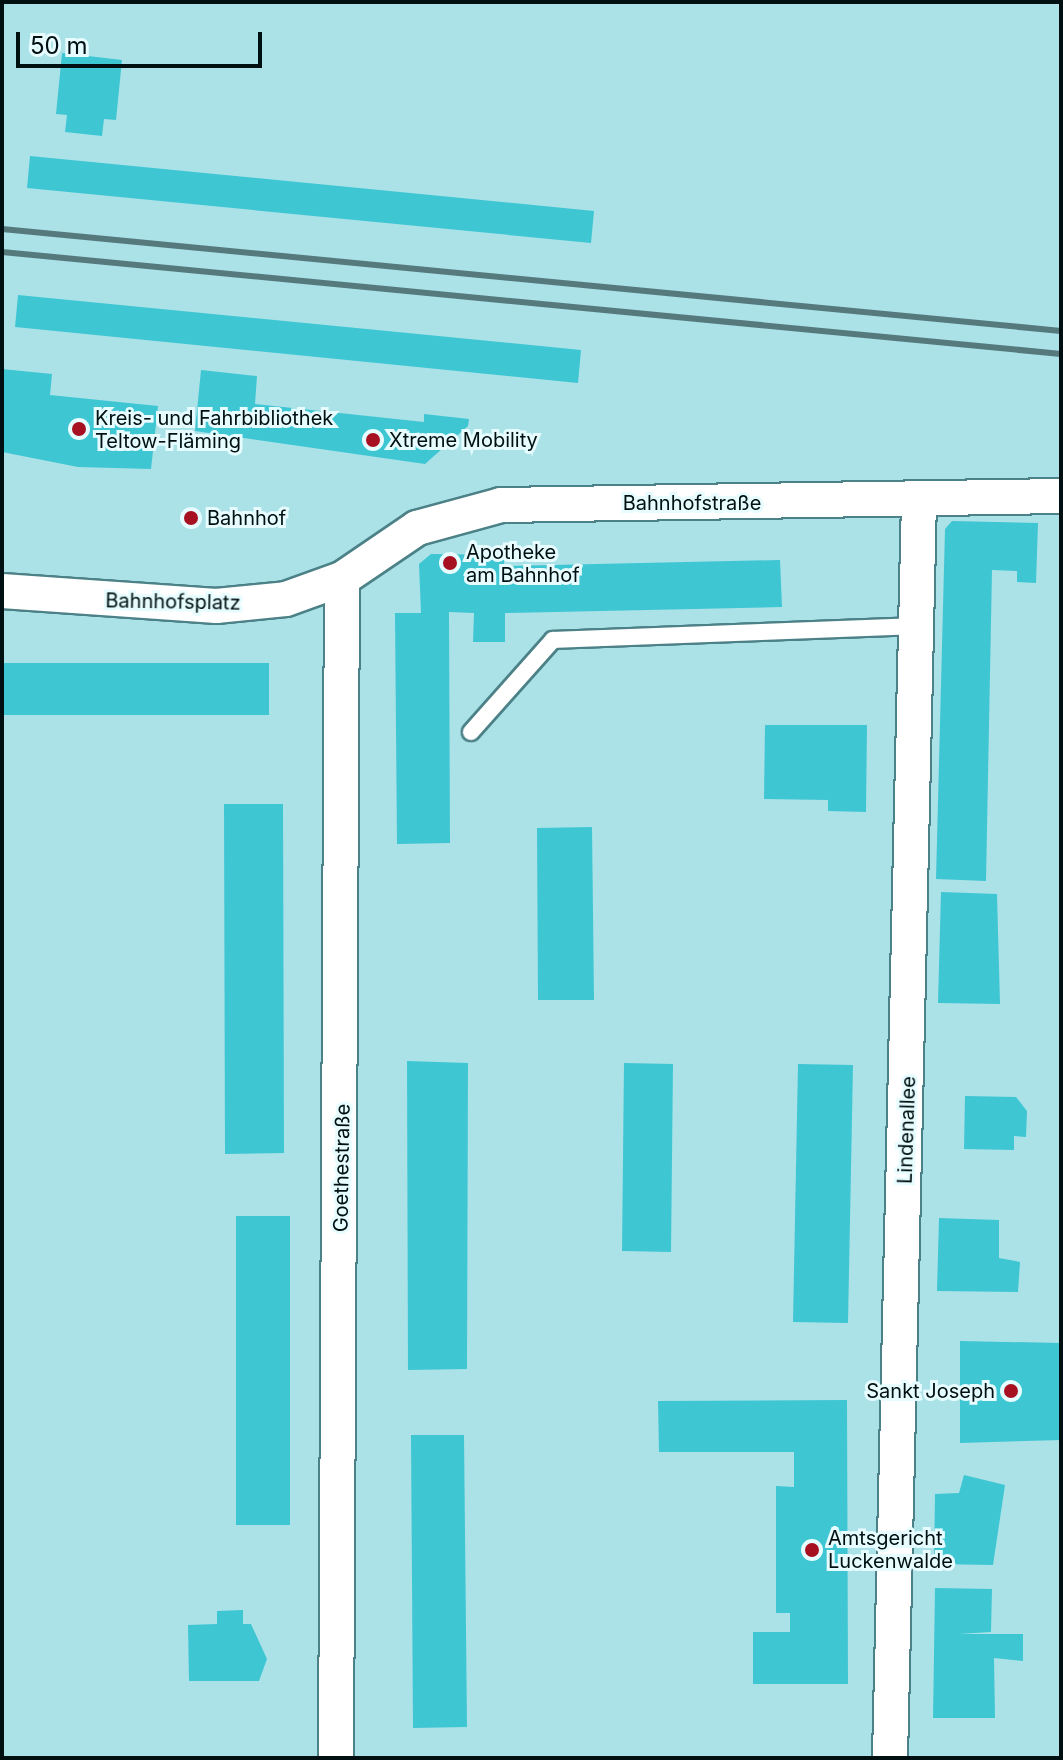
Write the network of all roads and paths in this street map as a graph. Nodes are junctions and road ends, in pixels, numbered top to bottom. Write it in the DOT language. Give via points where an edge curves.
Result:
graph roads {
  1 [pos="1061,496"];
  2 [pos="919,502"];
  3 [pos="342,579"];
  4 [pos="2,591"];
  5 [pos="917,626"];
  6 [pos="471,732"];
  7 [pos="336,1758"];
  8 [pos="890,1758"];
  1 -- 2 [label="street, Bahnhofstraße"];
  2 -- 3 [label="street, Bahnhofstraße" via="501,505 417,528"];
  2 -- 5 [label="street, Lindenallee"];
  3 -- 4 [label="street, Bahnhofsplatz" via="286,599 216,606"];
  3 -- 7 [label="street, Goethestraße"];
  5 -- 6 [label="lane" via="553,640"];
  5 -- 8 [label="street, Lindenallee"];
}
